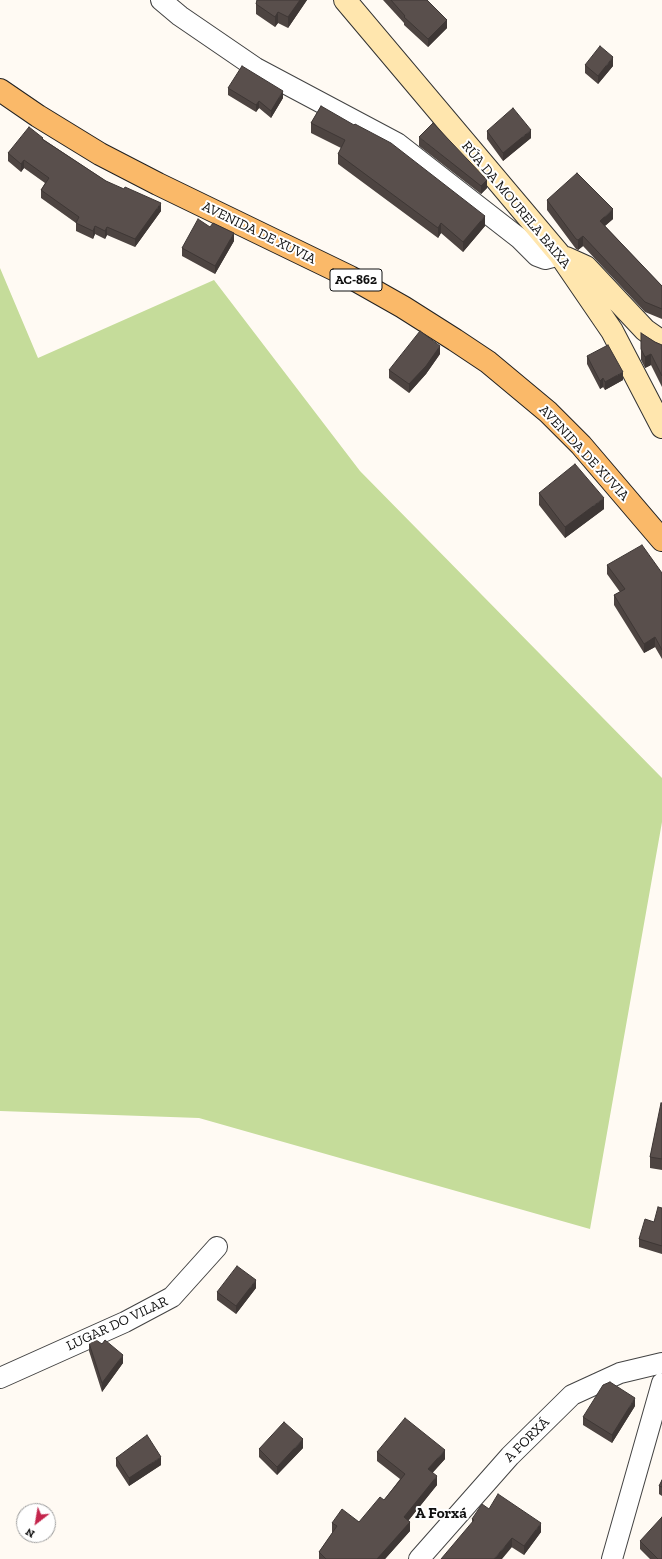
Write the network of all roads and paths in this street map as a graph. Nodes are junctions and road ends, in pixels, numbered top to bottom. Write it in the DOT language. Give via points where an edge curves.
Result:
graph roads {
  1 [pos="161,0"];
  2 [pos="345,0"];
  3 [pos="0,90"];
  4 [pos="560,255"];
  5 [pos="662,342"];
  6 [pos="662,427"];
  7 [pos="662,540"];
  8 [pos="217,1247"];
  9 [pos="662,1363"];
  10 [pos="0,1378"];
  11 [pos="662,1383"];
  12 [pos="419,1559"];
  13 [pos="612,1559"];
  1 -- 4 [label="street" via="256,68 397,143 538,256 545,259"];
  2 -- 4 [label="street, RÚA DA MOURELA BAIXA"];
  3 -- 7 [label="main road, AVENIDA DE XUVIA / AC-862" via="100,154 350,277 455,340 494,367 548,412 581,445"];
  4 -- 5 [label="street" via="586,267 645,330"];
  4 -- 6 [label="street, RÚA DA MOURELA BAIXA" via="612,331"];
  8 -- 10 [label="street, LUGAR DO VILAR" via="172,1298"];
  9 -- 12 [label="street, A FORXÁ" via="620,1373 572,1395 510,1456"];
  11 -- 13 [label="street"];
}
